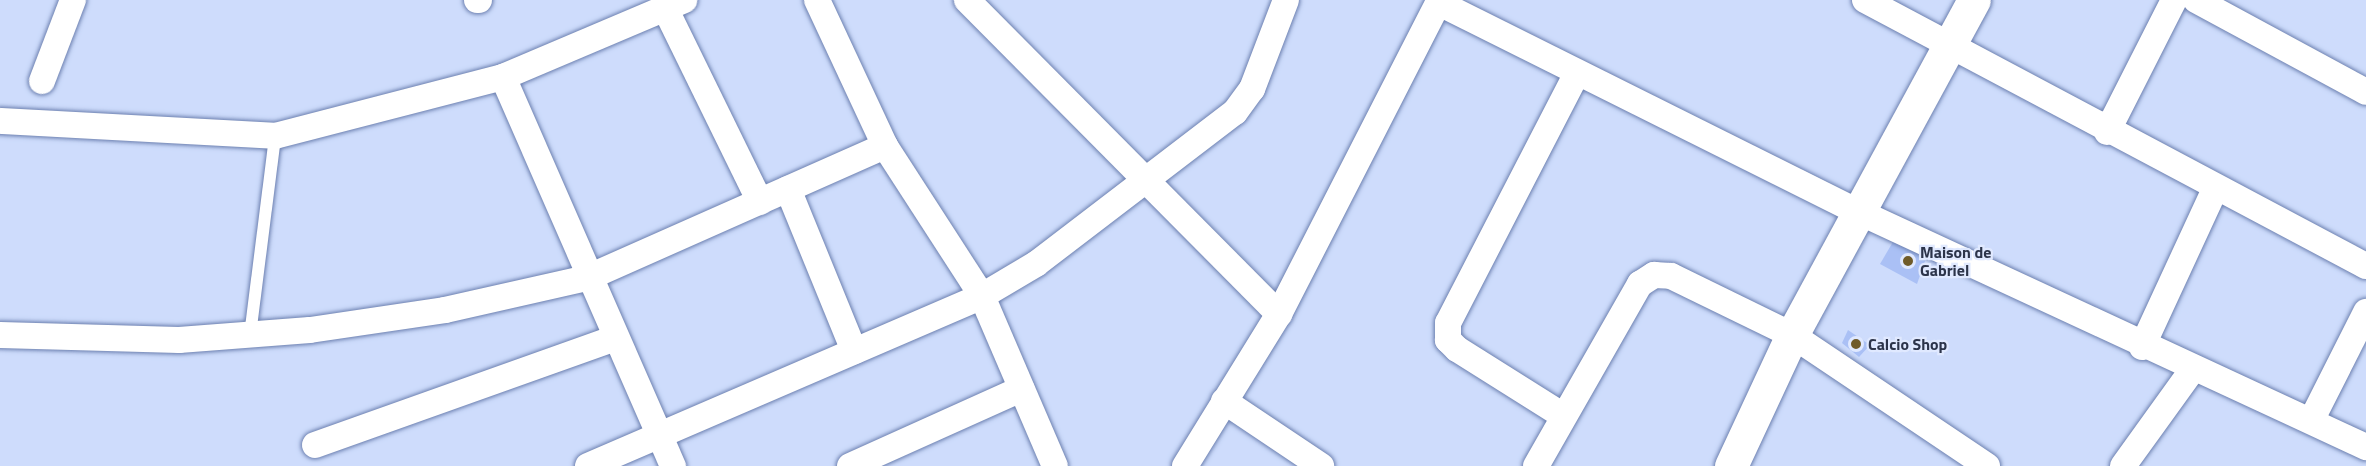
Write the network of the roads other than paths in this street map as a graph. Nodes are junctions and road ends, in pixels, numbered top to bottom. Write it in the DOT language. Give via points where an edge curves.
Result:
graph roads {
  1 [pos="73,0"];
  2 [pos="817,0"];
  3 [pos="967,0"];
  4 [pos="1286,0"];
  5 [pos="1865,0"];
  6 [pos="1974,0"];
  7 [pos="2174,0"];
  8 [pos="2196,0"];
  9 [pos="1439,1"];
  10 [pos="674,4"];
  11 [pos="1948,48"];
  12 [pos="1577,73"];
  13 [pos="503,77"];
  14 [pos="42,81"];
  15 [pos="2366,92"];
  16 [pos="0,121"];
  17 [pos="2107,132"];
  18 [pos="275,135"];
  19 [pos="885,146"];
  20 [pos="1142,179"];
  21 [pos="788,189"];
  22 [pos="2215,189"];
  23 [pos="759,202"];
  24 [pos="1859,212"];
  25 [pos="2366,266"];
  26 [pos="587,278"];
  27 [pos="982,296"];
  28 [pos="1279,314"];
  29 [pos="2364,322"];
  30 [pos="1792,334"];
  31 [pos="0,335"];
  32 [pos="250,335"];
  33 [pos="613,339"];
  34 [pos="2142,347"];
  35 [pos="854,351"];
  36 [pos="2193,369"];
  37 [pos="1021,389"];
  38 [pos="1224,401"];
  39 [pos="1562,415"];
  40 [pos="2312,419"];
  41 [pos="659,436"];
  42 [pos="315,445"];
  43 [pos="2366,447"];
  44 [pos="588,466"];
  45 [pos="673,466"];
  46 [pos="850,466"];
  47 [pos="1055,466"];
  48 [pos="1185,466"];
  49 [pos="1321,466"];
  50 [pos="1536,466"];
  51 [pos="1732,466"];
  52 [pos="1987,466"];
  53 [pos="2123,466"];
  1 -- 14 [label="street"];
  2 -- 19 [label="street"];
  3 -- 20 [label="street"];
  4 -- 20 [label="street" via="1252,88 1235,112"];
  5 -- 11 [label="street"];
  6 -- 11 [label="street"];
  7 -- 17 [label="street"];
  8 -- 15 [label="street"];
  9 -- 12 [label="street"];
  9 -- 28 [label="street"];
  10 -- 13 [label="street"];
  10 -- 23 [label="street"];
  11 -- 17 [label="street"];
  11 -- 24 [label="street"];
  12 -- 24 [label="street"];
  12 -- 39 [label="street" via="1448,323 1448,340 1457,349"];
  13 -- 18 [label="street"];
  13 -- 26 [label="street"];
  16 -- 18 [label="street"];
  17 -- 22 [label="street"];
  18 -- 32 [label="lane"];
  19 -- 21 [label="street"];
  19 -- 27 [label="street"];
  20 -- 27 [label="street" via="1036,264"];
  20 -- 28 [label="street"];
  21 -- 23 [label="street"];
  21 -- 35 [label="street"];
  22 -- 25 [label="street"];
  22 -- 34 [label="street"];
  23 -- 26 [label="street"];
  24 -- 30 [label="street"];
  24 -- 34 [label="street"];
  26 -- 32 [label="street" via="446,310"];
  26 -- 33 [label="street"];
  27 -- 35 [label="street"];
  27 -- 37 [label="street"];
  28 -- 38 [label="street"];
  29 -- 40 [label="street"];
  30 -- 39 [label="street" via="1671,276 1654,275 1640,284"];
  30 -- 51 [label="street"];
  30 -- 52 [label="street"];
  31 -- 32 [label="street" via="179,340"];
  33 -- 41 [label="street"];
  33 -- 42 [label="street"];
  34 -- 36 [label="street"];
  35 -- 41 [label="street"];
  36 -- 40 [label="street"];
  36 -- 53 [label="street"];
  37 -- 46 [label="street"];
  37 -- 47 [label="street"];
  38 -- 48 [label="street"];
  38 -- 49 [label="street"];
  39 -- 50 [label="street"];
  40 -- 43 [label="street"];
  41 -- 44 [label="street"];
  41 -- 45 [label="street"];
}
